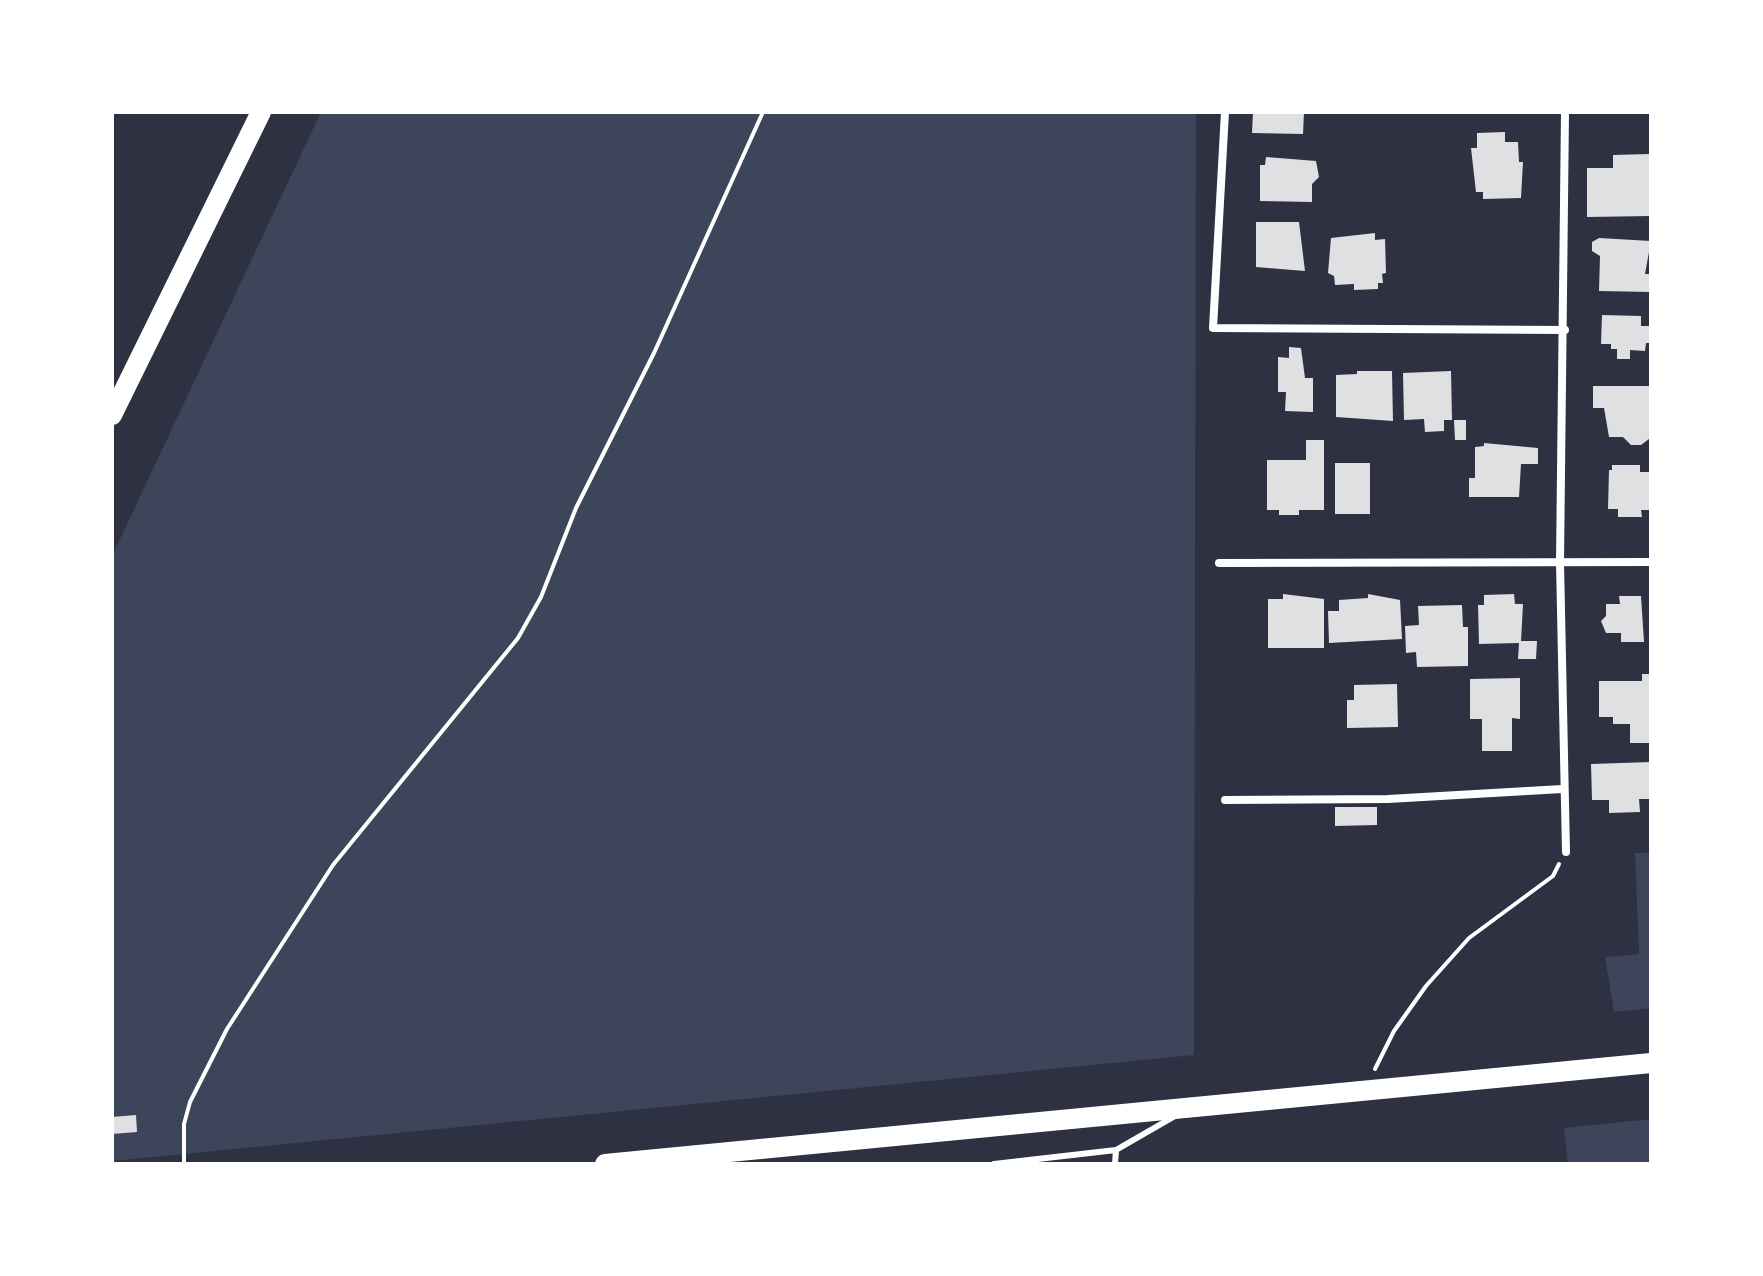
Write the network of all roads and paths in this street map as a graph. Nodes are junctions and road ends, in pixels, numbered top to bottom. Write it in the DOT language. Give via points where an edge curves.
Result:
graph roads {
  1 [pos="261,112"];
  2 [pos="763,112"];
  3 [pos="1225,112"];
  4 [pos="1565,112"];
  5 [pos="1565,330"];
  6 [pos="112,415"];
  7 [pos="1560,562"];
  8 [pos="1651,562"];
  9 [pos="1219,563"];
  10 [pos="1562,789"];
  11 [pos="1225,800"];
  12 [pos="1566,852"];
  13 [pos="1651,1063"];
  14 [pos="1366,1091"];
  15 [pos="1188,1108"];
  16 [pos="1116,1150"];
  17 [pos="694,1160"];
  18 [pos="184,1164"];
  19 [pos="605,1164"];
  20 [pos="994,1164"];
  21 [pos="1115,1164"];
  1 -- 6 [label="main road"];
  2 -- 18 [label="path" via="661,339 576,508 541,597 518,638 333,865 227,1029 190,1102"];
  3 -- 5 [label="street" via="1213,328"];
  4 -- 5 [label="street"];
  5 -- 7 [label="street"];
  7 -- 8 [label="street"];
  7 -- 9 [label="street"];
  7 -- 10 [label="street"];
  10 -- 11 [label="street" via="1388,799"];
  10 -- 12 [label="street"];
  12 -- 14 [label="path" via="1553,876 1469,938 1426,986 1387,1042"];
  13 -- 14 [label="main road"];
  14 -- 15 [label="main road"];
  15 -- 16 [label="lane"];
  15 -- 17 [label="main road"];
  16 -- 20 [label="lane"];
  16 -- 21 [label="lane"];
  17 -- 19 [label="main road"];
}
